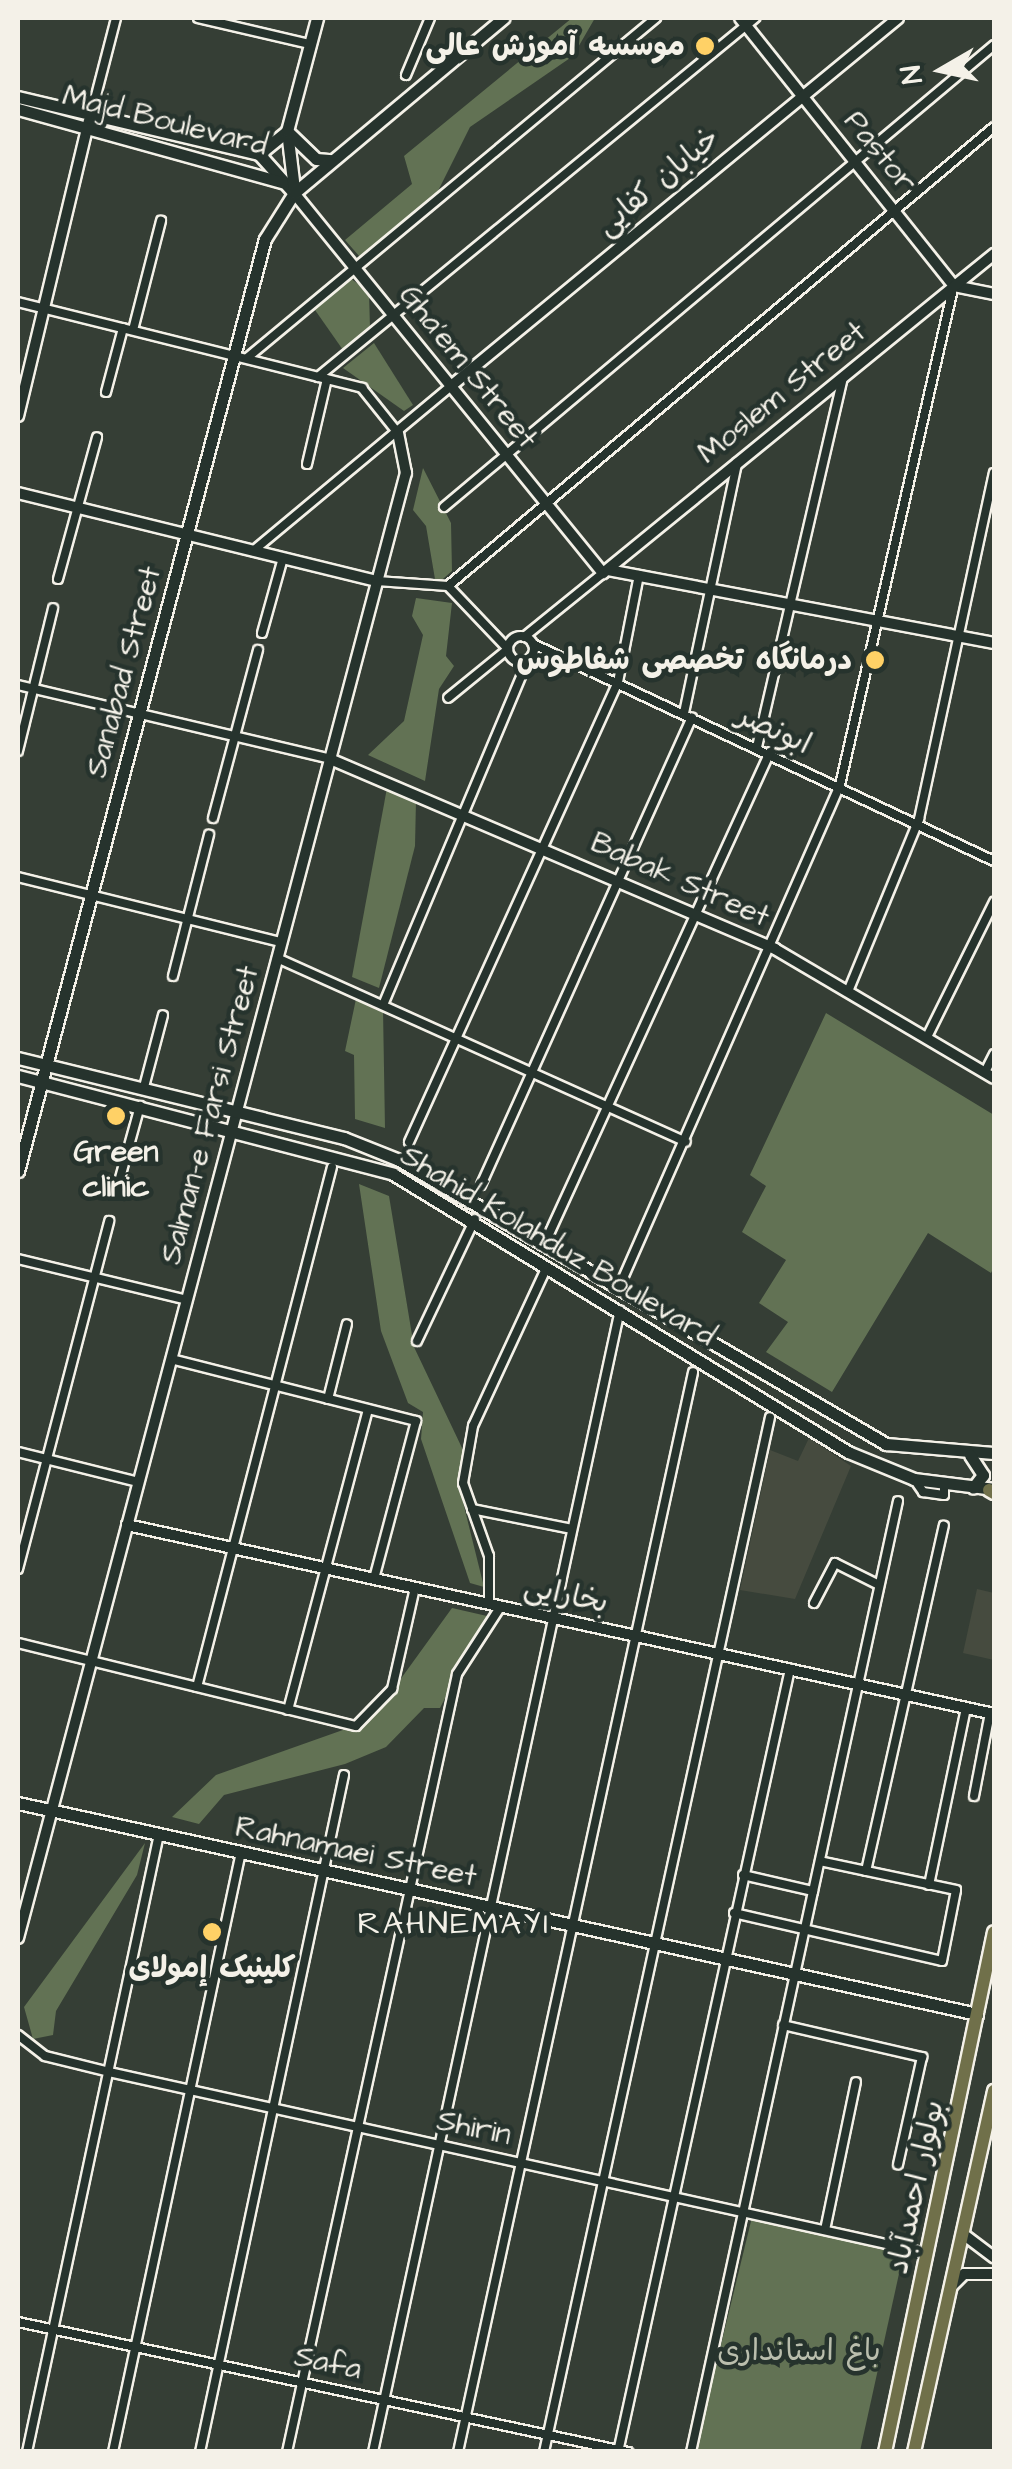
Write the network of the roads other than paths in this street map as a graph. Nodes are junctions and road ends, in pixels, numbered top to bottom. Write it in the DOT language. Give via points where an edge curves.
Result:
graph roads {
  1 [pos="116,18"];
  2 [pos="198,18"];
  3 [pos="318,18"];
  4 [pos="430,18"];
  5 [pos="503,18"];
  6 [pos="656,18"];
  7 [pos="898,18"];
  8 [pos="747,20"];
  9 [pos="310,44"];
  10 [pos="994,45"];
  11 [pos="406,75"];
  12 [pos="802,96"];
  13 [pos="18,97"];
  14 [pos="18,109"];
  15 [pos="89,120"];
  16 [pos="994,128"];
  17 [pos="287,131"];
  18 [pos="258,154"];
  19 [pos="332,160"];
  20 [pos="856,162"];
  21 [pos="294,193"];
  22 [pos="896,212"];
  23 [pos="161,221"];
  24 [pos="994,254"];
  25 [pos="356,269"];
  26 [pos="954,286"];
  27 [pos="994,294"];
  28 [pos="18,302"];
  29 [pos="44,308"];
  30 [pos="396,318"];
  31 [pos="122,328"];
  32 [pos="133,330"];
  33 [pos="240,357"];
  34 [pos="844,374"];
  35 [pos="323,378"];
  36 [pos="452,386"];
  37 [pos="106,392"];
  38 [pos="18,416"];
  39 [pos="398,432"];
  40 [pos="97,436"];
  41 [pos="508,456"];
  42 [pos="736,463"];
  43 [pos="306,464"];
  44 [pos="994,474"];
  45 [pos="18,493"];
  46 [pos="547,504"];
  47 [pos="444,507"];
  48 [pos="78,508"];
  49 [pos="186,535"];
  50 [pos="253,551"];
  51 [pos="283,558"];
  52 [pos="606,572"];
  53 [pos="639,576"];
  54 [pos="58,580"];
  55 [pos="378,580"];
  56 [pos="448,586"];
  57 [pos="711,589"];
  58 [pos="795,605"];
  59 [pos="53,608"];
  60 [pos="878,621"];
  61 [pos="262,632"];
  62 [pos="524,636"];
  63 [pos="959,637"];
  64 [pos="533,644"];
  65 [pos="994,644"];
  66 [pos="508,649"];
  67 [pos="258,650"];
  68 [pos="528,660"];
  69 [pos="618,682"];
  70 [pos="18,685"];
  71 [pos="34,688"];
  72 [pos="448,698"];
  73 [pos="139,714"];
  74 [pos="688,715"];
  75 [pos="234,736"];
  76 [pos="757,746"];
  77 [pos="18,751"];
  78 [pos="770,752"];
  79 [pos="330,759"];
  80 [pos="840,785"];
  81 [pos="464,813"];
  82 [pos="212,818"];
  83 [pos="919,818"];
  84 [pos="209,835"];
  85 [pos="545,848"];
  86 [pos="994,858"];
  87 [pos="18,877"];
  88 [pos="621,880"];
  89 [pos="91,896"];
  90 [pos="994,902"];
  91 [pos="698,914"];
  92 [pos="187,919"];
  93 [pos="282,942"];
  94 [pos="775,950"];
  95 [pos="277,958"];
  96 [pos="173,976"];
  97 [pos="849,989"];
  98 [pos="383,1005"];
  99 [pos="163,1015"];
  100 [pos="927,1037"];
  101 [pos="458,1039"];
  102 [pos="994,1054"];
  103 [pos="18,1058"];
  104 [pos="46,1065"];
  105 [pos="531,1072"];
  106 [pos="990,1075"];
  107 [pos="18,1076"];
  108 [pos="41,1082"];
  109 [pos="144,1088"];
  110 [pos="140,1105"];
  111 [pos="609,1108"];
  112 [pos="236,1112"];
  113 [pos="233,1127"];
  114 [pos="409,1142"];
  115 [pos="686,1142"];
  116 [pos="332,1167"];
  117 [pos="18,1171"];
  118 [pos="120,1178"];
  119 [pos="480,1185"];
  120 [pos="475,1220"];
  121 [pos="109,1221"];
  122 [pos="549,1234"];
  123 [pos="18,1259"];
  124 [pos="544,1273"];
  125 [pos="92,1277"];
  126 [pos="620,1286"];
  127 [pos="187,1300"];
  128 [pos="620,1310"];
  129 [pos="347,1324"];
  130 [pos="417,1341"];
  131 [pos="171,1359"];
  132 [pos="693,1372"];
  133 [pos="277,1386"];
  134 [pos="328,1399"];
  135 [pos="368,1409"];
  136 [pos="770,1417"];
  137 [pos="18,1452"];
  138 [pos="994,1453"];
  139 [pos="970,1455"];
  140 [pos="46,1459"];
  141 [pos="138,1482"];
  142 [pos="973,1488"];
  143 [pos="993,1490"];
  144 [pos="898,1502"];
  145 [pos="472,1509"];
  146 [pos="127,1525"];
  147 [pos="944,1526"];
  148 [pos="572,1530"];
  149 [pos="234,1548"];
  150 [pos="326,1568"];
  151 [pos="18,1570"];
  152 [pos="374,1579"];
  153 [pos="879,1585"];
  154 [pos="415,1588"];
  155 [pos="814,1603"];
  156 [pos="495,1605"];
  157 [pos="553,1618"];
  158 [pos="637,1636"];
  159 [pos="18,1643"];
  160 [pos="720,1653"];
  161 [pos="91,1661"];
  162 [pos="790,1668"];
  163 [pos="858,1683"];
  164 [pos="198,1687"];
  165 [pos="904,1694"];
  166 [pos="966,1708"];
  167 [pos="288,1710"];
  168 [pos="992,1714"];
  169 [pos="344,1775"];
  170 [pos="974,1796"];
  171 [pos="18,1803"];
  172 [pos="51,1811"];
  173 [pos="159,1834"];
  174 [pos="241,1852"];
  175 [pos="820,1861"];
  176 [pos="325,1870"];
  177 [pos="866,1871"];
  178 [pos="743,1876"];
  179 [pos="929,1884"];
  180 [pos="406,1888"];
  181 [pos="813,1892"];
  182 [pos="490,1907"];
  183 [pos="734,1912"];
  184 [pos="573,1924"];
  185 [pos="804,1929"];
  186 [pos="994,1932"];
  187 [pos="18,1938"];
  188 [pos="656,1942"];
  189 [pos="724,1958"];
  190 [pos="794,1973"];
  191 [pos="978,2014"];
  192 [pos="783,2025"];
  193 [pos="18,2034"];
  194 [pos="109,2072"];
  195 [pos="856,2082"];
  196 [pos="193,2090"];
  197 [pos="994,2091"];
  198 [pos="276,2108"];
  199 [pos="358,2126"];
  200 [pos="440,2144"];
  201 [pos="522,2162"];
  202 [pos="898,2164"];
  203 [pos="604,2180"];
  204 [pos="673,2195"];
  205 [pos="744,2210"];
  206 [pos="825,2230"];
  207 [pos="963,2234"];
  208 [pos="927,2254"];
  209 [pos="989,2256"];
  210 [pos="980,2270"];
  211 [pos="994,2274"];
  212 [pos="952,2286"];
  213 [pos="18,2322"];
  214 [pos="52,2329"];
  215 [pos="137,2345"];
  216 [pos="219,2362"];
  217 [pos="303,2381"];
  218 [pos="384,2398"];
  219 [pos="466,2416"];
  220 [pos="548,2434"];
  221 [pos="622,2451"];
  222 [pos="27,2452"];
  223 [pos="112,2452"];
  224 [pos="200,2452"];
  225 [pos="287,2452"];
  226 [pos="373,2452"];
  227 [pos="458,2452"];
  228 [pos="544,2452"];
  229 [pos="692,2452"];
  230 [pos="885,2452"];
  231 [pos="914,2452"];
  1 -- 15 [label="street"];
  2 -- 9 [label="street"];
  3 -- 9 [label="main road"];
  4 -- 11 [label="street"];
  5 -- 19 [label="main road, Sanabad Street"];
  6 -- 25 [label="street"];
  7 -- 12 [label="street, خیابان کفایی"];
  8 -- 12 [label="street, Pastor"];
  8 -- 30 [label="street"];
  9 -- 17 [label="main road"];
  10 -- 20 [label="street"];
  12 -- 20 [label="street, Pastor"];
  12 -- 36 [label="street, خیابان کفایی"];
  13 -- 15 [label="main road, Majd Boulevard"];
  14 -- 15 [label="main road, Majd Boulevard"];
  15 -- 18 [label="main road, Majd Boulevard"];
  15 -- 21 [label="main road, Majd Boulevard" via="258,168"];
  15 -- 29 [label="street"];
  16 -- 22 [label="street"];
  17 -- 18 [label="main road"];
  17 -- 19 [label="main road" via="316,159"];
  17 -- 21 [label="main road"];
  18 -- 21 [label="main road"];
  19 -- 21 [label="main road, Sanabad Street"];
  20 -- 22 [label="street, Pastor"];
  20 -- 41 [label="street"];
  21 -- 25 [label="street, Gha'em Street"];
  21 -- 33 [label="main road, Sanabad Street" via="265,239"];
  22 -- 26 [label="street, Pastor"];
  22 -- 46 [label="street"];
  23 -- 32 [label="street"];
  24 -- 26 [label="street, Moslem Street"];
  25 -- 30 [label="street, Gha'em Street"];
  25 -- 33 [label="street"];
  26 -- 27 [label="street"];
  26 -- 34 [label="street, Moslem Street"];
  26 -- 60 [label="street"];
  28 -- 29 [label="street"];
  29 -- 31 [label="street"];
  29 -- 38 [label="street"];
  30 -- 35 [label="street"];
  30 -- 36 [label="street, Gha'em Street"];
  31 -- 32 [label="street"];
  31 -- 37 [label="street"];
  32 -- 33 [label="street"];
  33 -- 35 [label="street"];
  33 -- 49 [label="main road, Sanabad Street"];
  34 -- 42 [label="street, Moslem Street"];
  34 -- 58 [label="street"];
  35 -- 39 [label="street" via="362,388"];
  35 -- 43 [label="street"];
  36 -- 39 [label="street"];
  36 -- 41 [label="street, Gha'em Street"];
  39 -- 50 [label="street"];
  39 -- 55 [label="street, Salman-e Farsi Street" via="406,472"];
  40 -- 48 [label="street"];
  41 -- 46 [label="street, Gha'em Street"];
  41 -- 47 [label="street"];
  42 -- 52 [label="street, Moslem Street"];
  42 -- 57 [label="street"];
  44 -- 63 [label="street"];
  45 -- 48 [label="street"];
  46 -- 52 [label="street, Gha'em Street"];
  46 -- 56 [label="street"];
  48 -- 49 [label="street"];
  48 -- 54 [label="street"];
  49 -- 50 [label="street"];
  49 -- 73 [label="main road, Sanabad Street"];
  50 -- 51 [label="street"];
  51 -- 55 [label="street"];
  51 -- 61 [label="street"];
  52 -- 53 [label="street"];
  52 -- 62 [label="street"];
  53 -- 57 [label="street"];
  53 -- 69 [label="street"];
  55 -- 56 [label="street"];
  55 -- 79 [label="street, Salman-e Farsi Street"];
  56 -- 66 [label="street"];
  57 -- 58 [label="street"];
  57 -- 74 [label="street"];
  58 -- 60 [label="street"];
  58 -- 76 [label="street"];
  59 -- 71 [label="street"];
  60 -- 63 [label="street"];
  60 -- 80 [label="street"];
  62 -- 64 [label="street, ابونصر"];
  62 -- 66 [label="street"];
  63 -- 65 [label="street"];
  63 -- 83 [label="street"];
  64 -- 68 [label="street"];
  64 -- 69 [label="street, ابونصر"];
  66 -- 68 [label="street"];
  66 -- 72 [label="street"];
  67 -- 75 [label="street"];
  68 -- 81 [label="street"];
  69 -- 74 [label="street, ابونصر"];
  69 -- 85 [label="street"];
  70 -- 71 [label="street"];
  71 -- 73 [label="street"];
  71 -- 77 [label="street"];
  73 -- 75 [label="street"];
  73 -- 89 [label="main road, Sanabad Street"];
  74 -- 76 [label="street, ابونصر"];
  74 -- 88 [label="street"];
  75 -- 79 [label="street"];
  75 -- 82 [label="street"];
  76 -- 78 [label="street, ابونصر"];
  78 -- 80 [label="street, ابونصر"];
  78 -- 91 [label="street"];
  79 -- 81 [label="street, Babak Street"];
  79 -- 93 [label="street, Salman-e Farsi Street"];
  80 -- 83 [label="street, ابونصر"];
  80 -- 94 [label="street"];
  81 -- 85 [label="street, Babak Street"];
  81 -- 98 [label="street"];
  83 -- 86 [label="street, ابونصر"];
  83 -- 97 [label="street"];
  84 -- 92 [label="street"];
  85 -- 88 [label="street, Babak Street"];
  85 -- 101 [label="street"];
  87 -- 89 [label="street"];
  88 -- 91 [label="street, Babak Street"];
  88 -- 105 [label="street"];
  89 -- 92 [label="street"];
  89 -- 104 [label="main road, Sanabad Street"];
  90 -- 100 [label="street"];
  91 -- 94 [label="street, Babak Street"];
  91 -- 111 [label="street"];
  92 -- 93 [label="street"];
  92 -- 96 [label="street"];
  93 -- 95 [label="street, Salman-e Farsi Street"];
  94 -- 97 [label="street, Babak Street"];
  94 -- 115 [label="street"];
  95 -- 98 [label="street"];
  95 -- 112 [label="street, Salman-e Farsi Street"];
  97 -- 100 [label="street, Babak Street"];
  98 -- 101 [label="street"];
  99 -- 109 [label="street"];
  100 -- 106 [label="street, Babak Street"];
  101 -- 105 [label="street"];
  101 -- 114 [label="street"];
  102 -- 106 [label="street"];
  103 -- 104 [label="main road, Shahid Kolahduz Boulevard"];
  104 -- 108 [label="main road, Sanabad Street"];
  104 -- 109 [label="main road, Shahid Kolahduz Boulevard"];
  105 -- 111 [label="street"];
  105 -- 119 [label="street"];
  107 -- 108 [label="main road, Shahid Kolahduz Boulevard"];
  108 -- 110 [label="main road, Shahid Kolahduz Boulevard"];
  108 -- 117 [label="main road, Sanabad Street"];
  109 -- 112 [label="main road, Shahid Kolahduz Boulevard"];
  110 -- 113 [label="main road, Shahid Kolahduz Boulevard"];
  110 -- 118 [label="street"];
  111 -- 115 [label="street"];
  111 -- 122 [label="street"];
  112 -- 113 [label="street, Salman-e Farsi Street"];
  112 -- 126 [label="main road, Shahid Kolahduz Boulevard" via="400,1160"];
  113 -- 120 [label="main road, Shahid Kolahduz Boulevard" via="394,1174"];
  113 -- 127 [label="street, Salman-e Farsi Street"];
  115 -- 126 [label="street"];
  116 -- 133 [label="street"];
  120 -- 128 [label="main road, Shahid Kolahduz Boulevard"];
  120 -- 130 [label="street"];
  121 -- 125 [label="street"];
  123 -- 125 [label="street"];
  124 -- 145 [label="street" via="473,1426 463,1483"];
  125 -- 127 [label="street"];
  125 -- 140 [label="street"];
  126 -- 139 [label="main road, Shahid Kolahduz Boulevard" via="886,1444"];
  127 -- 131 [label="street, Salman-e Farsi Street"];
  128 -- 142 [label="main road, Shahid Kolahduz Boulevard" via="848,1452 914,1479"];
  128 -- 148 [label="street"];
  129 -- 134 [label="street"];
  131 -- 133 [label="street"];
  131 -- 141 [label="street, Salman-e Farsi Street"];
  132 -- 158 [label="street"];
  133 -- 134 [label="street"];
  133 -- 149 [label="street"];
  134 -- 135 [label="street"];
  135 -- 150 [label="street"];
  135 -- 152 [label="street" via="416,1422"];
  136 -- 160 [label="street"];
  137 -- 140 [label="street"];
  138 -- 139 [label="main road, Shahid Kolahduz Boulevard"];
  139 -- 142 [label="main road" via="982,1468"];
  140 -- 141 [label="street"];
  140 -- 151 [label="street"];
  141 -- 146 [label="street, Salman-e Farsi Street"];
  142 -- 143 [label="main road, Shahid Kolahduz Boulevard"];
  144 -- 153 [label="street"];
  145 -- 148 [label="street"];
  145 -- 156 [label="street"];
  146 -- 149 [label="street, بخارایی"];
  146 -- 161 [label="street, Salman-e Farsi Street"];
  147 -- 165 [label="street"];
  148 -- 157 [label="street"];
  149 -- 150 [label="street, بخارایی"];
  149 -- 164 [label="street"];
  150 -- 152 [label="street, بخارایی"];
  150 -- 167 [label="street"];
  152 -- 154 [label="street, بخارایی"];
  153 -- 155 [label="street" via="836,1563"];
  153 -- 163 [label="street"];
  154 -- 156 [label="street, بخارایی"];
  154 -- 167 [label="street" via="392,1689 356,1726"];
  156 -- 157 [label="street, بخارایی"];
  156 -- 180 [label="street" via="457,1674"];
  157 -- 158 [label="street, بخارایی"];
  157 -- 182 [label="street"];
  158 -- 160 [label="street, بخارایی"];
  158 -- 184 [label="street"];
  159 -- 161 [label="street"];
  160 -- 162 [label="street, بخارایی"];
  160 -- 188 [label="street"];
  161 -- 164 [label="street"];
  161 -- 172 [label="street, Salman-e Farsi Street"];
  162 -- 163 [label="street, بخارایی"];
  162 -- 178 [label="street"];
  163 -- 165 [label="street, بخارایی"];
  163 -- 175 [label="street"];
  164 -- 167 [label="street"];
  165 -- 166 [label="street, بخارایی"];
  165 -- 177 [label="street"];
  166 -- 168 [label="street, بخارایی"];
  166 -- 179 [label="street"];
  168 -- 170 [label="street"];
  169 -- 176 [label="street"];
  171 -- 172 [label="main road, Rahnamaei Street"];
  172 -- 173 [label="main road, Rahnamaei Street"];
  172 -- 187 [label="street, Salman-e Farsi Street"];
  173 -- 174 [label="main road, Rahnamaei Street"];
  173 -- 194 [label="street"];
  174 -- 176 [label="main road, Rahnamaei Street"];
  174 -- 196 [label="street"];
  175 -- 177 [label="street"];
  175 -- 181 [label="street"];
  176 -- 180 [label="main road, Rahnamaei Street"];
  176 -- 198 [label="street"];
  177 -- 179 [label="street"];
  178 -- 181 [label="street"];
  178 -- 183 [label="street"];
  179 -- 185 [label="street" via="956,1890 942,1961"];
  180 -- 182 [label="main road, Rahnamaei Street"];
  180 -- 199 [label="street"];
  181 -- 185 [label="street"];
  182 -- 184 [label="main road, Rahnamaei Street"];
  182 -- 200 [label="street"];
  183 -- 185 [label="street"];
  183 -- 189 [label="street"];
  184 -- 188 [label="main road, Rahnamaei Street"];
  184 -- 201 [label="street"];
  185 -- 190 [label="street"];
  186 -- 191 [label="main road, بولوار احمدآباد"];
  188 -- 189 [label="main road, Rahnamaei Street"];
  188 -- 203 [label="street"];
  189 -- 190 [label="main road, Rahnamaei Street"];
  189 -- 204 [label="street"];
  190 -- 191 [label="main road, Rahnamaei Street"];
  190 -- 192 [label="street"];
  191 -- 208 [label="main road, بولوار احمدآباد"];
  192 -- 202 [label="street" via="922,2057"];
  192 -- 205 [label="street"];
  193 -- 194 [label="street, Shirin" via="46,2056"];
  194 -- 196 [label="street, Shirin"];
  194 -- 214 [label="street"];
  195 -- 206 [label="street"];
  196 -- 198 [label="street, Shirin"];
  196 -- 215 [label="street"];
  197 -- 207 [label="main road, بولوار احمدآباد"];
  198 -- 199 [label="street, Shirin"];
  198 -- 216 [label="street"];
  199 -- 200 [label="street, Shirin"];
  199 -- 217 [label="street"];
  200 -- 201 [label="street, Shirin"];
  200 -- 218 [label="street"];
  201 -- 203 [label="street, Shirin"];
  201 -- 219 [label="street"];
  203 -- 204 [label="street, Shirin"];
  203 -- 220 [label="street"];
  204 -- 205 [label="street, Shirin"];
  204 -- 221 [label="street"];
  205 -- 206 [label="street, Shirin"];
  205 -- 229 [label="street"];
  206 -- 208 [label="street, Shirin"];
  207 -- 209 [label="street"];
  207 -- 212 [label="main road, بولوار احمدآباد"];
  208 -- 230 [label="main road, بولوار احمدآباد"];
  209 -- 210 [label="street"];
  210 -- 211 [label="street"];
  210 -- 212 [label="street"];
  212 -- 231 [label="main road, بولوار احمدآباد"];
  213 -- 214 [label="street, Safa"];
  214 -- 215 [label="street, Safa"];
  214 -- 222 [label="street"];
  215 -- 216 [label="street, Safa"];
  215 -- 223 [label="street"];
  216 -- 217 [label="street, Safa"];
  216 -- 224 [label="street"];
  217 -- 218 [label="street, Safa"];
  217 -- 225 [label="street"];
  218 -- 219 [label="street, Safa"];
  218 -- 226 [label="street"];
  219 -- 220 [label="street, Safa"];
  219 -- 227 [label="street"];
  220 -- 221 [label="street, Safa"];
  220 -- 228 [label="street"];
}
